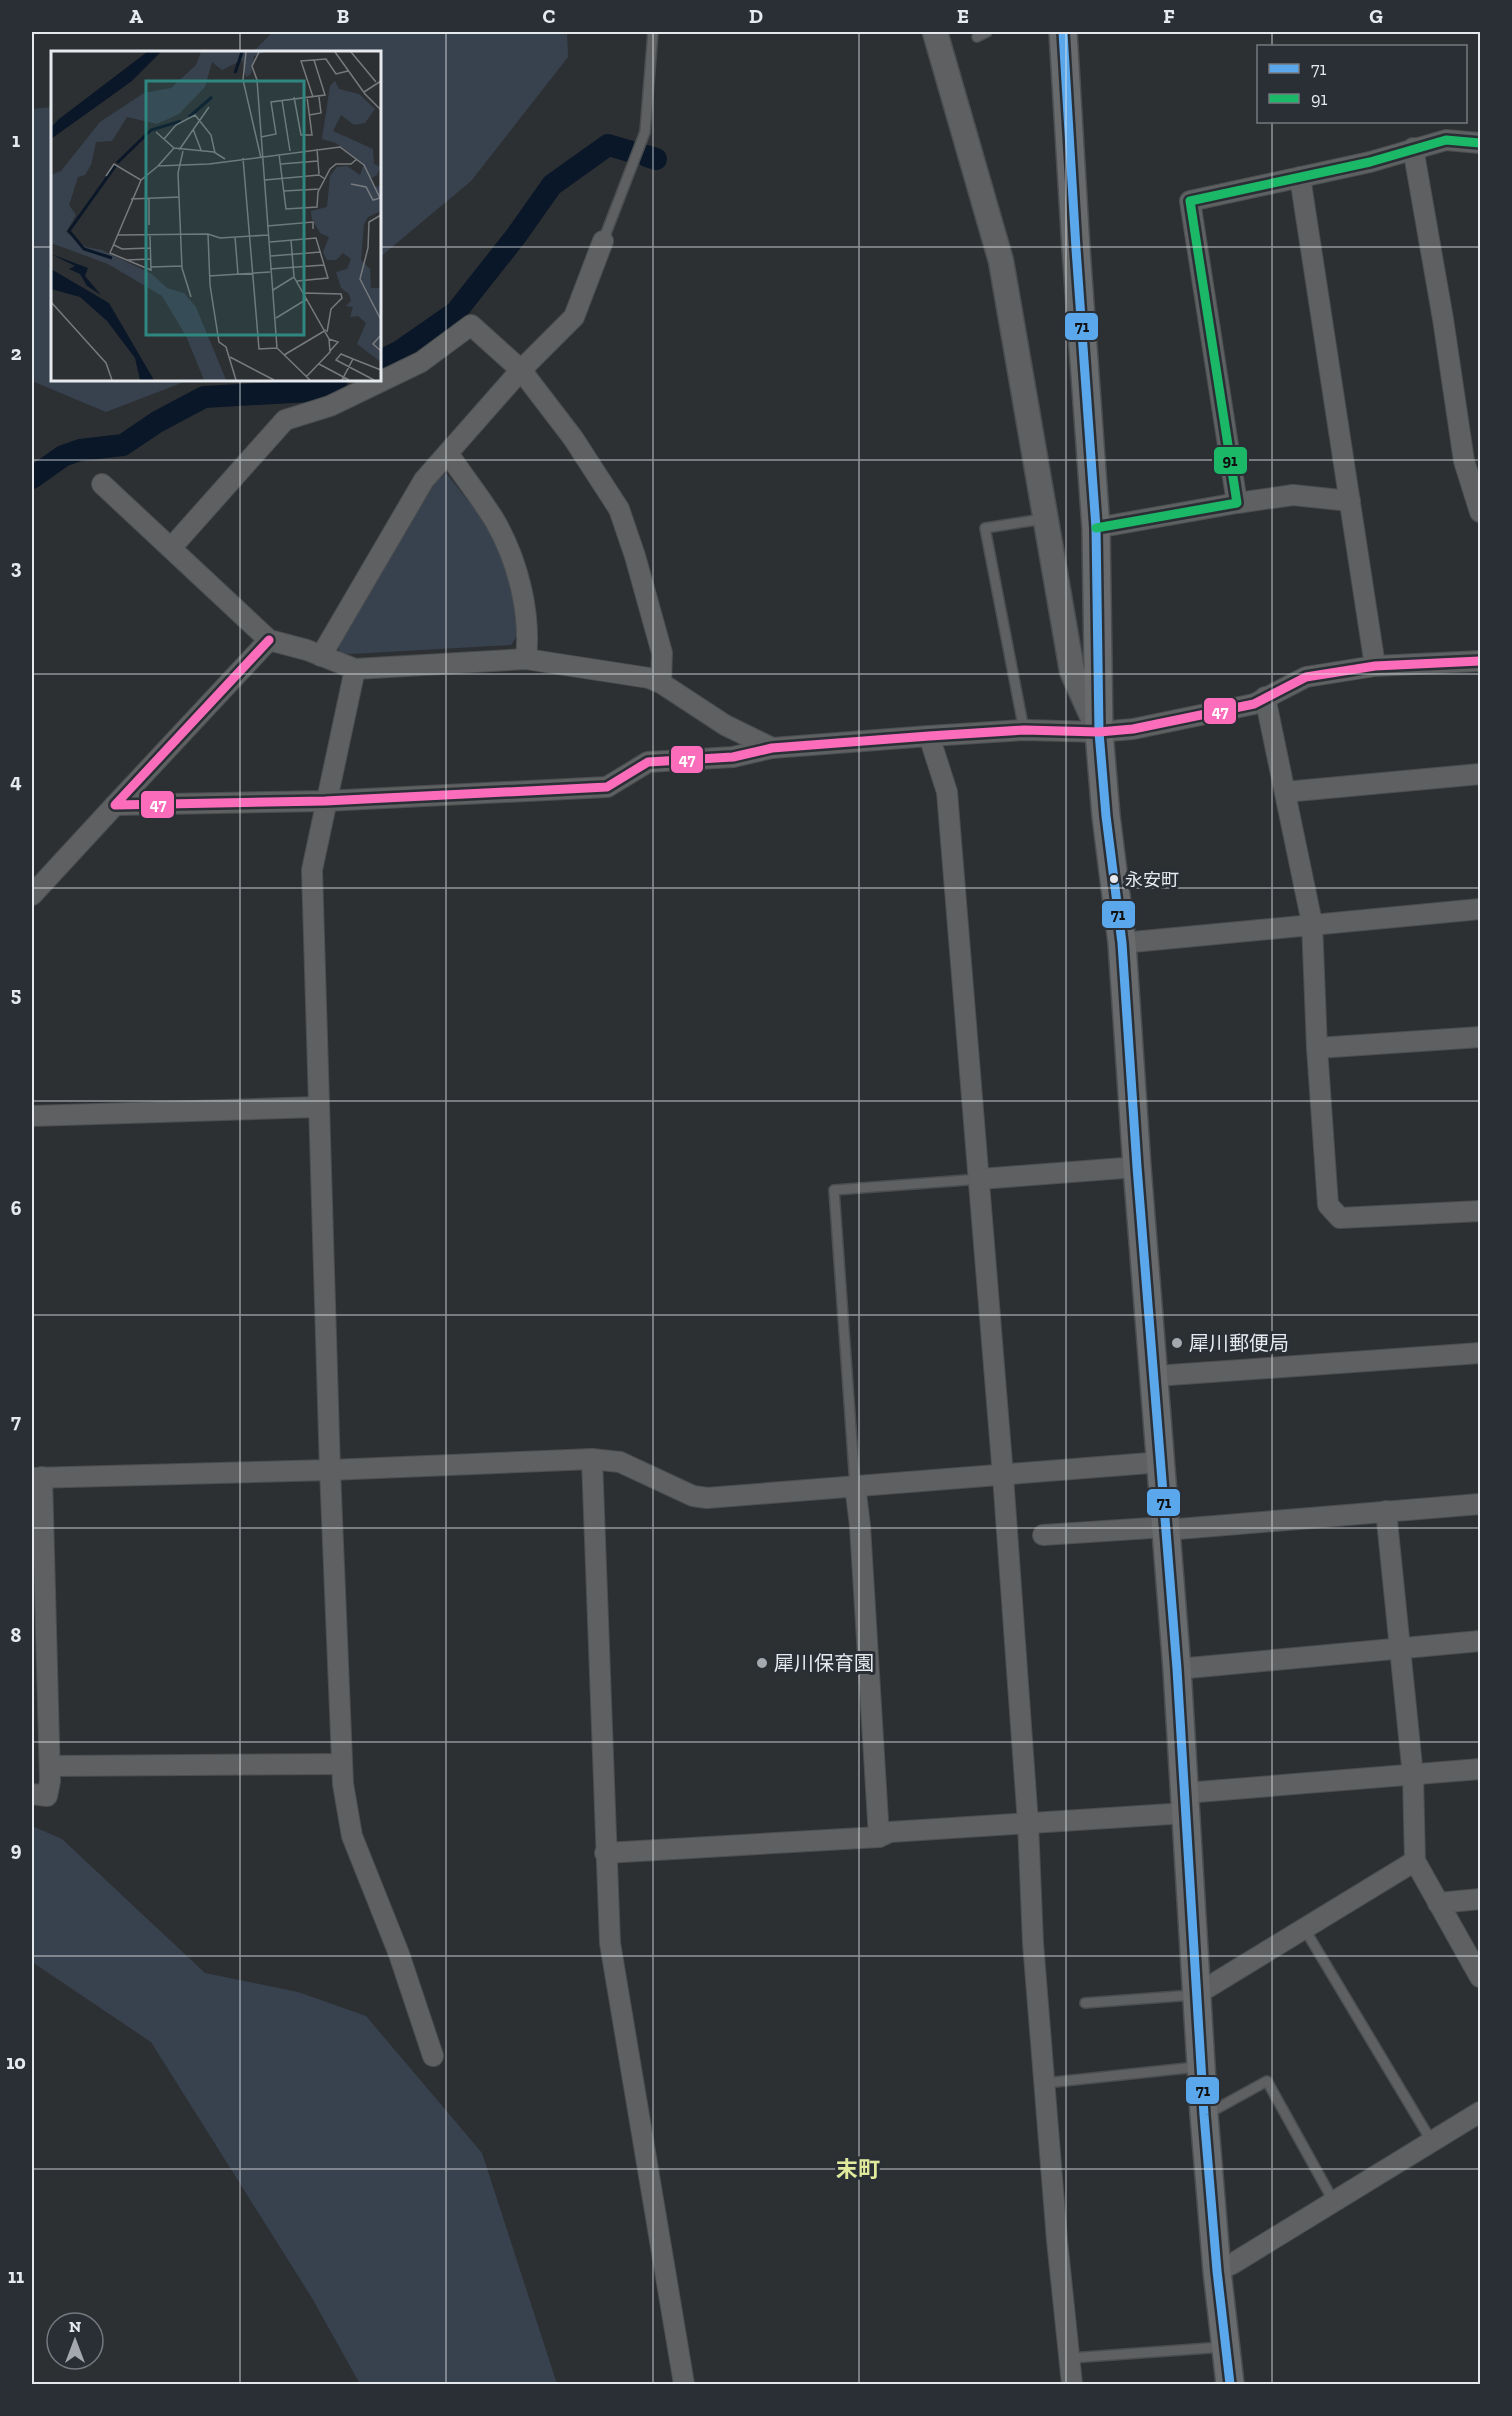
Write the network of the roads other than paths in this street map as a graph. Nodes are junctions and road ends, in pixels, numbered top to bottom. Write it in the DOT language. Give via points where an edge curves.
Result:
graph roads {
  1 [pos="653,32"];
  2 [pos="935,32"];
  3 [pos="987,32"];
  4 [pos="1063,32"];
  5 [pos="977,37"];
  6 [pos="1480,142"];
  7 [pos="1413,148"];
  8 [pos="1300,177"];
  9 [pos="603,242"];
  10 [pos="521,370"];
  11 [pos="448,453"];
  12 [pos="102,484"];
  13 [pos="1350,501"];
  14 [pos="1237,503"];
  15 [pos="1480,512"];
  16 [pos="1046,518"];
  17 [pos="1096,528"];
  18 [pos="171,548"];
  19 [pos="269,639"];
  20 [pos="321,656"];
  21 [pos="526,659"];
  22 [pos="1480,661"];
  23 [pos="1375,666"];
  24 [pos="355,669"];
  25 [pos="661,683"];
  26 [pos="1265,697"];
  27 [pos="1024,730"];
  28 [pos="1100,732"];
  29 [pos="929,736"];
  30 [pos="772,748"];
  31 [pos="1480,774"];
  32 [pos="1285,792"];
  33 [pos="325,801"];
  34 [pos="115,804"];
  35 [pos="32,895"];
  36 [pos="1480,909"];
  37 [pos="1312,924"];
  38 [pos="1122,943"];
  39 [pos="1480,1037"];
  40 [pos="1317,1048"];
  41 [pos="318,1107"];
  42 [pos="32,1116"];
  43 [pos="1137,1167"];
  44 [pos="980,1179"];
  45 [pos="1480,1211"];
  46 [pos="1480,1353"];
  47 [pos="1155,1376"];
  48 [pos="592,1459"];
  49 [pos="1162,1462"];
  50 [pos="330,1470"];
  51 [pos="1003,1476"];
  52 [pos="37,1478"];
  53 [pos="855,1485"];
  54 [pos="1480,1504"];
  55 [pos="1386,1511"];
  56 [pos="1166,1528"];
  57 [pos="1043,1535"];
  58 [pos="38,1591"];
  59 [pos="1480,1641"];
  60 [pos="1400,1648"];
  61 [pos="1177,1669"];
  62 [pos="40,1692"];
  63 [pos="342,1764"];
  64 [pos="50,1766"];
  65 [pos="1480,1770"];
  66 [pos="1413,1776"];
  67 [pos="32,1794"];
  68 [pos="1185,1803"];
  69 [pos="1028,1823"];
  70 [pos="879,1837"];
  71 [pos="605,1853"];
  72 [pos="1415,1861"];
  73 [pos="1480,1899"];
  74 [pos="1438,1903"];
  75 [pos="1304,1928"];
  76 [pos="1480,1977"];
  77 [pos="1197,1994"];
  78 [pos="1085,2003"];
  79 [pos="433,2055"];
  80 [pos="1201,2066"];
  81 [pos="1045,2083"];
  82 [pos="1480,2112"];
  83 [pos="1204,2115"];
  84 [pos="1432,2142"];
  85 [pos="1334,2202"];
  86 [pos="1217,2271"];
  87 [pos="1225,2346"];
  88 [pos="1070,2358"];
  89 [pos="684,2385"];
  90 [pos="1072,2385"];
  91 [pos="1230,2385"];
  1 -- 9 [label="lane" via="645,132"];
  2 -- 16 [label="street" via="1001,261"];
  3 -- 5 [label="lane"];
  4 -- 17 [label="main road"];
  6 -- 7 [label="street" via="1446,140"];
  7 -- 8 [label="street"];
  7 -- 15 [label="street" via="1464,461"];
  8 -- 13 [label="street"];
  8 -- 14 [label="street" via="1190,201"];
  9 -- 10 [label="street" via="574,317"];
  10 -- 11 [label="street"];
  10 -- 18 [label="street" via="471,325 421,362 330,406 285,420"];
  10 -- 25 [label="street" via="573,438 619,509 662,653"];
  11 -- 20 [label="street" via="424,480"];
  11 -- 21 [label="street" via="495,523 517,572 529,635"];
  12 -- 18 [label="street"];
  13 -- 14 [label="street" via="1293,495"];
  13 -- 23 [label="street"];
  14 -- 17 [label="street"];
  16 -- 27 [label="lane" via="985,528"];
  16 -- 28 [label="street" via="1072,670"];
  17 -- 28 [label="main road"];
  18 -- 19 [label="street"];
  19 -- 20 [label="street"];
  19 -- 34 [label="street"];
  20 -- 24 [label="street"];
  21 -- 24 [label="street"];
  21 -- 25 [label="street"];
  22 -- 23 [label="street"];
  23 -- 26 [label="street" via="1306,677"];
  24 -- 33 [label="street"];
  25 -- 30 [label="street" via="725,725"];
  26 -- 28 [label="street" via="1254,704"];
  26 -- 32 [label="street"];
  27 -- 28 [label="street"];
  27 -- 29 [label="street"];
  28 -- 38 [label="main road"];
  29 -- 30 [label="street"];
  29 -- 44 [label="street" via="947,792"];
  30 -- 33 [label="street" via="733,757 648,762 607,787"];
  31 -- 32 [label="street"];
  32 -- 37 [label="street"];
  33 -- 34 [label="street"];
  33 -- 41 [label="street" via="312,870"];
  34 -- 35 [label="street"];
  36 -- 37 [label="street"];
  37 -- 38 [label="street"];
  37 -- 40 [label="street"];
  38 -- 43 [label="main road"];
  39 -- 40 [label="street"];
  40 -- 45 [label="street" via="1328,1205 1340,1218"];
  41 -- 42 [label="street"];
  41 -- 50 [label="street"];
  43 -- 44 [label="street"];
  43 -- 47 [label="main road"];
  44 -- 51 [label="street"];
  44 -- 53 [label="lane" via="834,1190"];
  46 -- 47 [label="street"];
  47 -- 49 [label="main road"];
  48 -- 50 [label="street"];
  48 -- 53 [label="street" via="620,1462 693,1496 707,1498"];
  48 -- 71 [label="street"];
  49 -- 51 [label="street"];
  49 -- 56 [label="main road"];
  50 -- 52 [label="street"];
  50 -- 63 [label="street"];
  51 -- 53 [label="street"];
  51 -- 69 [label="street"];
  52 -- 58 [label="street"];
  53 -- 70 [label="street"];
  54 -- 55 [label="street"];
  55 -- 56 [label="street"];
  55 -- 60 [label="street"];
  56 -- 57 [label="street"];
  56 -- 61 [label="main road"];
  58 -- 62 [label="street"];
  59 -- 60 [label="street"];
  60 -- 61 [label="street"];
  60 -- 66 [label="street"];
  61 -- 68 [label="main road"];
  62 -- 64 [label="street"];
  63 -- 64 [label="street"];
  63 -- 79 [label="street" via="352,1836 399,1954"];
  64 -- 67 [label="street" via="47,1796"];
  65 -- 66 [label="street"];
  66 -- 68 [label="street"];
  66 -- 72 [label="street"];
  68 -- 69 [label="street"];
  68 -- 77 [label="main road"];
  69 -- 70 [label="street" via="890,1832"];
  69 -- 81 [label="street"];
  70 -- 71 [label="street"];
  71 -- 89 [label="street" via="610,1943"];
  72 -- 74 [label="street"];
  72 -- 75 [label="street"];
  73 -- 74 [label="street"];
  74 -- 76 [label="street"];
  75 -- 77 [label="street"];
  75 -- 84 [label="lane"];
  77 -- 78 [label="lane"];
  77 -- 80 [label="main road"];
  80 -- 81 [label="lane"];
  80 -- 83 [label="main road"];
  81 -- 88 [label="street"];
  82 -- 84 [label="street"];
  83 -- 85 [label="lane" via="1267,2081"];
  83 -- 86 [label="main road"];
  84 -- 85 [label="street"];
  85 -- 86 [label="street"];
  86 -- 87 [label="main road"];
  87 -- 88 [label="lane"];
  87 -- 91 [label="main road"];
  88 -- 90 [label="street"];
}
